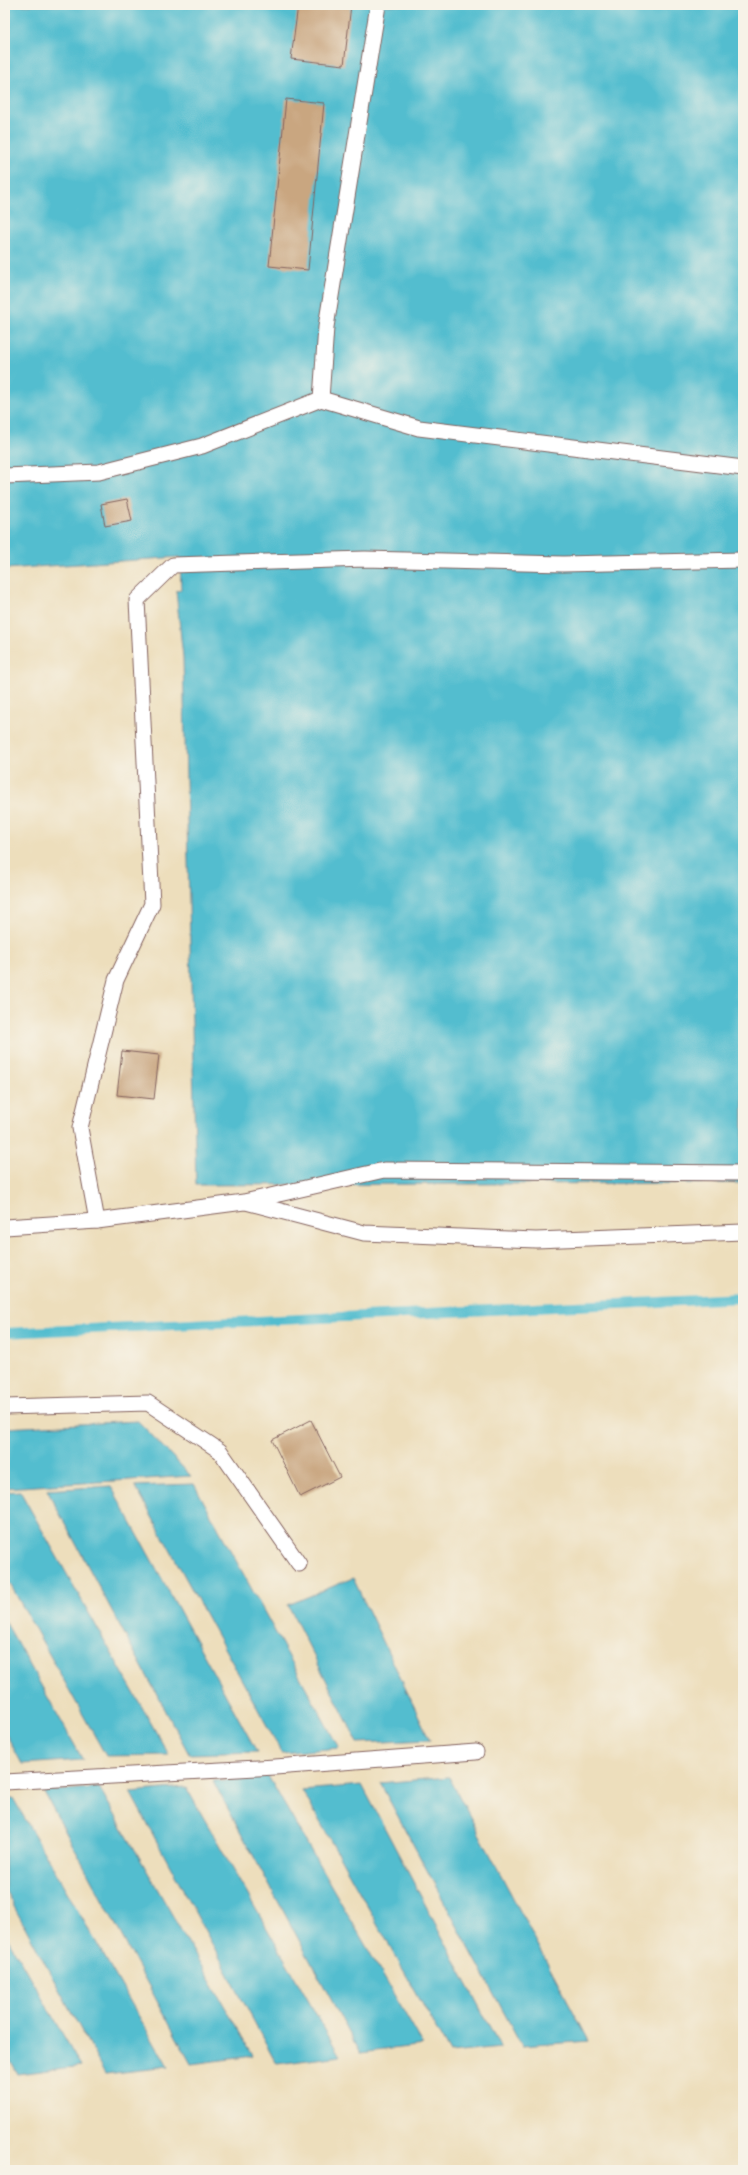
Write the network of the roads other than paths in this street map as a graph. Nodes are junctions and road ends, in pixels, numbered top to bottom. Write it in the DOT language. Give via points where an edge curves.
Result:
graph roads {
  1 [pos="378,5"];
  2 [pos="320,399"];
  3 [pos="743,468"];
  4 [pos="5,476"];
  5 [pos="743,560"];
  6 [pos="743,1172"];
  7 [pos="244,1202"];
  8 [pos="96,1221"];
  9 [pos="5,1227"];
  10 [pos="743,1232"];
  11 [pos="5,1407"];
  12 [pos="299,1564"];
  13 [pos="476,1752"];
  14 [pos="5,1782"];
  1 -- 2 [label="lane" via="326,327"];
  2 -- 3 [label="lane" via="419,428"];
  2 -- 4 [label="lane" via="202,446 99,472"];
  5 -- 8 [label="lane" via="563,564 365,559 173,565 137,600 152,904 116,980 80,1128"];
  6 -- 7 [label="lane" via="384,1170"];
  7 -- 8 [label="lane"];
  7 -- 10 [label="lane" via="364,1233 536,1240"];
  8 -- 9 [label="lane"];
  11 -- 12 [label="lane" via="148,1403 220,1451"];
  13 -- 14 [label="lane" via="275,1767"];
}
